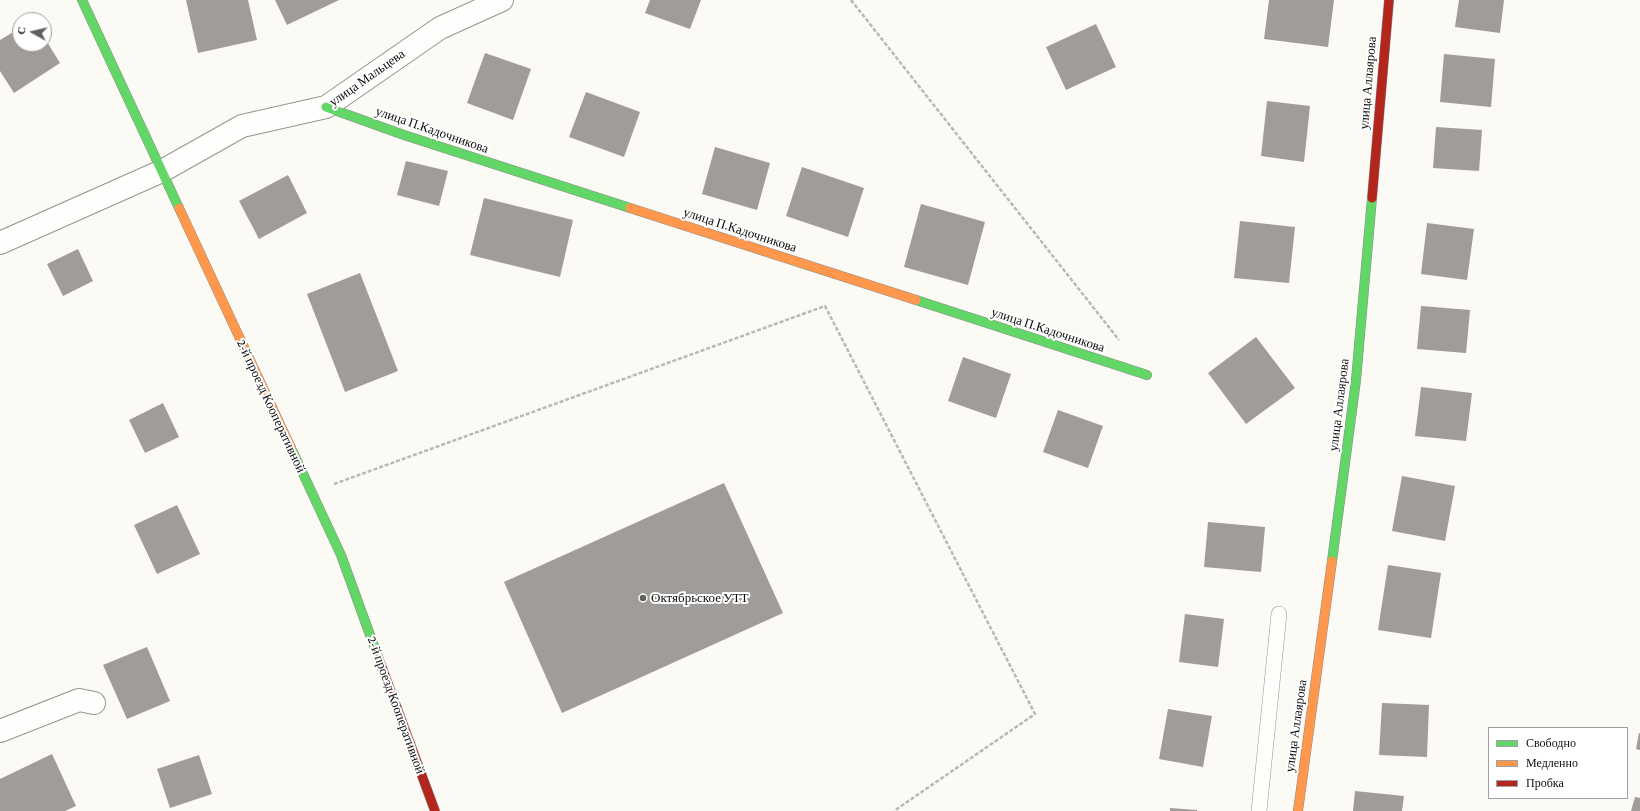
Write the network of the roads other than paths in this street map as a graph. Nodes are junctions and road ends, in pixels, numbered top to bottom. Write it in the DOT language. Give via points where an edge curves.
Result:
graph roads {
  1 [pos="82,0"];
  2 [pos="502,0"];
  3 [pos="1389,0"];
  4 [pos="326,107"];
  5 [pos="162,171"];
  6 [pos="0,243"];
  7 [pos="1147,375"];
  8 [pos="1279,614"];
  9 [pos="94,703"];
  10 [pos="0,731"];
  11 [pos="435,811"];
  12 [pos="1259,811"];
  13 [pos="1298,811"];
  1 -- 5 [label="street, 2-й проезд Кооперативной"];
  2 -- 4 [label="street, улица Мальцева" via="440,28"];
  3 -- 13 [label="street, улица Аллаярова" via="1356,380"];
  4 -- 5 [label="street, улица Мальцева" via="242,126"];
  4 -- 7 [label="street, улица П.Кадочникова" via="404,136"];
  5 -- 6 [label="street"];
  5 -- 11 [label="street, 2-й проезд Кооперативной" via="341,555"];
  8 -- 12 [label="lane"];
  9 -- 10 [label="street" via="79,700"];
}
